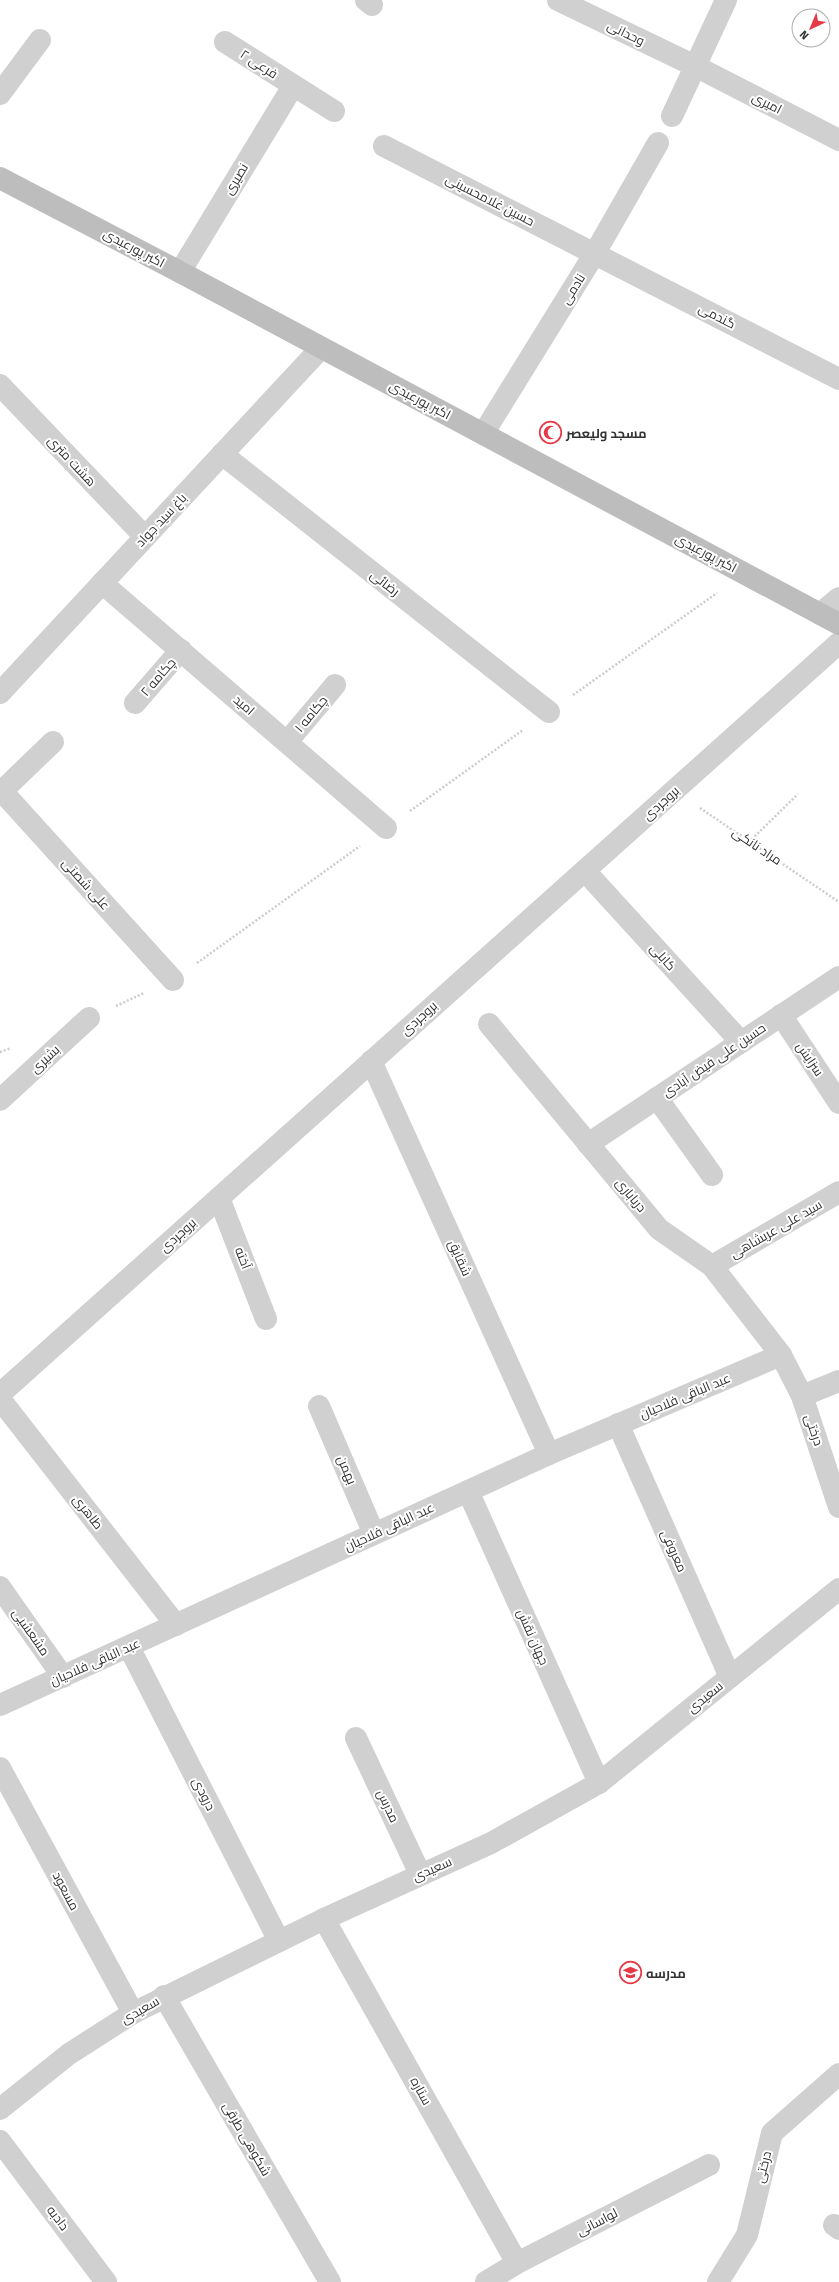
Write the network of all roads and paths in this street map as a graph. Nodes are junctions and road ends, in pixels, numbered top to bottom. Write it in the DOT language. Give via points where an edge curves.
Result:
graph roads {
  1 [pos="558,0"];
  2 [pos="726,0"];
  3 [pos="40,40"];
  4 [pos="225,42"];
  5 [pos="695,66"];
  6 [pos="293,86"];
  7 [pos="0,94"];
  8 [pos="334,111"];
  9 [pos="672,116"];
  10 [pos="839,140"];
  11 [pos="658,143"];
  12 [pos="384,146"];
  13 [pos="0,178"];
  14 [pos="595,253"];
  15 [pos="180,272"];
  16 [pos="322,348"];
  17 [pos="839,379"];
  18 [pos="0,384"];
  19 [pos="483,434"];
  20 [pos="222,454"];
  21 [pos="145,537"];
  22 [pos="102,583"];
  23 [pos="839,598"];
  24 [pos="830,619"];
  25 [pos="839,643"];
  26 [pos="181,650"];
  27 [pos="335,685"];
  28 [pos="0,693"];
  29 [pos="135,703"];
  30 [pos="549,712"];
  31 [pos="53,742"];
  32 [pos="287,742"];
  33 [pos="1,790"];
  34 [pos="674,791"];
  35 [pos="798,794"];
  36 [pos="386,828"];
  37 [pos="750,842"];
  38 [pos="585,871"];
  39 [pos="839,902"];
  40 [pos="839,977"];
  41 [pos="173,980"];
  42 [pos="781,1015"];
  43 [pos="89,1018"];
  44 [pos="489,1024"];
  45 [pos="741,1042"];
  46 [pos="371,1061"];
  47 [pos="656,1098"];
  48 [pos="0,1100"];
  49 [pos="839,1103"];
  50 [pos="588,1144"];
  51 [pos="712,1175"];
  52 [pos="839,1192"];
  53 [pos="219,1198"];
  54 [pos="712,1266"];
  55 [pos="266,1319"];
  56 [pos="781,1356"];
  57 [pos="839,1381"];
  58 [pos="0,1394"];
  59 [pos="802,1396"];
  60 [pos="0,1399"];
  61 [pos="319,1406"];
  62 [pos="618,1424"];
  63 [pos="549,1454"];
  64 [pos="468,1491"];
  65 [pos="838,1495"];
  66 [pos="374,1534"];
  67 [pos="0,1587"];
  68 [pos="839,1589"];
  69 [pos="176,1625"];
  70 [pos="130,1647"];
  71 [pos="63,1677"];
  72 [pos="730,1677"];
  73 [pos="0,1705"];
  74 [pos="356,1738"];
  75 [pos="0,1768"];
  76 [pos="599,1783"];
  77 [pos="420,1874"];
  78 [pos="324,1919"];
  79 [pos="279,1941"];
  80 [pos="164,1996"];
  81 [pos="133,2013"];
  82 [pos="839,2074"];
  83 [pos="0,2109"];
  84 [pos="4,2152"];
  85 [pos="709,2165"];
  86 [pos="517,2263"];
  87 [pos="106,2282"];
  88 [pos="330,2282"];
  89 [pos="486,2282"];
  90 [pos="718,2282"];
  1 -- 5 [label="street, وحدانی"];
  2 -- 5 [label="street"];
  3 -- 7 [label="street"];
  4 -- 6 [label="street, فرعی ۲"];
  5 -- 9 [label="street"];
  5 -- 10 [label="street, امیری"];
  6 -- 8 [label="street, فرعی ۲"];
  6 -- 15 [label="street, نصیری"];
  11 -- 14 [label="street, نادمی"];
  12 -- 14 [label="street, حسین غلامحسینی"];
  13 -- 15 [label="main road, اکبر پورعبدی"];
  14 -- 17 [label="street, گندمی"];
  14 -- 19 [label="street, نادمی"];
  15 -- 16 [label="main road, اکبر پورعبدی"];
  16 -- 19 [label="main road, اکبر پورعبدی"];
  16 -- 20 [label="street, باغ سید جواد"];
  18 -- 21 [label="street, هشت متری"];
  19 -- 24 [label="main road, اکبر پورعبدی"];
  20 -- 21 [label="street, باغ سید جواد"];
  20 -- 30 [label="street, رضائی"];
  21 -- 22 [label="street, باغ سید جواد"];
  22 -- 26 [label="street, امید"];
  22 -- 28 [label="street, باغ سید جواد"];
  23 -- 24 [label="street"];
  25 -- 34 [label="street, بروجردی"];
  26 -- 29 [label="street, چکامه ۲"];
  26 -- 32 [label="street, امید"];
  27 -- 32 [label="street, چکامه ۱"];
  31 -- 33 [label="street"];
  32 -- 36 [label="street, امید"];
  33 -- 41 [label="street, علی شصتی"];
  34 -- 37 [label="path, مراد نانکی"];
  34 -- 38 [label="street, بروجردی"];
  35 -- 37 [label="path"];
  37 -- 39 [label="path, مراد نانکی"];
  38 -- 45 [label="street, کابلی"];
  38 -- 46 [label="street, بروجردی"];
  40 -- 42 [label="street, حسین علی فیض آبادی"];
  42 -- 45 [label="street, حسین علی فیض آبادی"];
  42 -- 49 [label="street, سزایش"];
  43 -- 48 [label="street, بشیری"];
  44 -- 50 [label="street, دریاباری"];
  45 -- 47 [label="street, حسین علی فیض آبادی"];
  46 -- 53 [label="street, بروجردی"];
  46 -- 63 [label="street, شقایق"];
  47 -- 50 [label="street, حسین علی فیض آبادی"];
  47 -- 51 [label="street"];
  50 -- 54 [label="street, دریاباری" via="659,1229"];
  52 -- 54 [label="street, سید علی عربشاهی"];
  53 -- 55 [label="street, آخته"];
  53 -- 58 [label="street, بروجردی"];
  54 -- 56 [label="street, دریاباری"];
  56 -- 59 [label="street, درختی"];
  56 -- 62 [label="street, عبد الباقی فلاحیان"];
  57 -- 59 [label="street"];
  59 -- 65 [label="street, درختی"];
  60 -- 69 [label="street, طاهری"];
  61 -- 66 [label="street, بهمن"];
  62 -- 63 [label="street, عبد الباقی فلاحیان"];
  62 -- 72 [label="street, معروفی"];
  63 -- 64 [label="street, عبد الباقی فلاحیان"];
  64 -- 66 [label="street, عبد الباقی فلاحیان"];
  64 -- 76 [label="street, جهان نقش"];
  66 -- 69 [label="street, عبد الباقی فلاحیان"];
  67 -- 71 [label="street, مشعشیی"];
  68 -- 72 [label="street, سعیدی"];
  69 -- 70 [label="street, عبد الباقی فلاحیان"];
  70 -- 71 [label="street, عبد الباقی فلاحیان"];
  70 -- 79 [label="street, درودی"];
  71 -- 73 [label="street, عبد الباقی فلاحیان"];
  72 -- 76 [label="street, سعیدی"];
  74 -- 77 [label="street, مدرس"];
  75 -- 81 [label="street, مسعود"];
  76 -- 77 [label="street, سعیدی" via="491,1843"];
  77 -- 78 [label="street, سعیدی"];
  78 -- 79 [label="street, سعیدی"];
  78 -- 86 [label="street, ستاره"];
  79 -- 80 [label="street, سعیدی"];
  80 -- 81 [label="street, سعیدی"];
  80 -- 88 [label="street, شکوهی طرقی"];
  81 -- 83 [label="street, سعیدی" via="69,2054"];
  82 -- 90 [label="street, درختی" via="772,2133 747,2234"];
  84 -- 87 [label="street, دادبه"];
  85 -- 86 [label="street, لواسانی"];
  86 -- 89 [label="street, لواسانی"];
}
